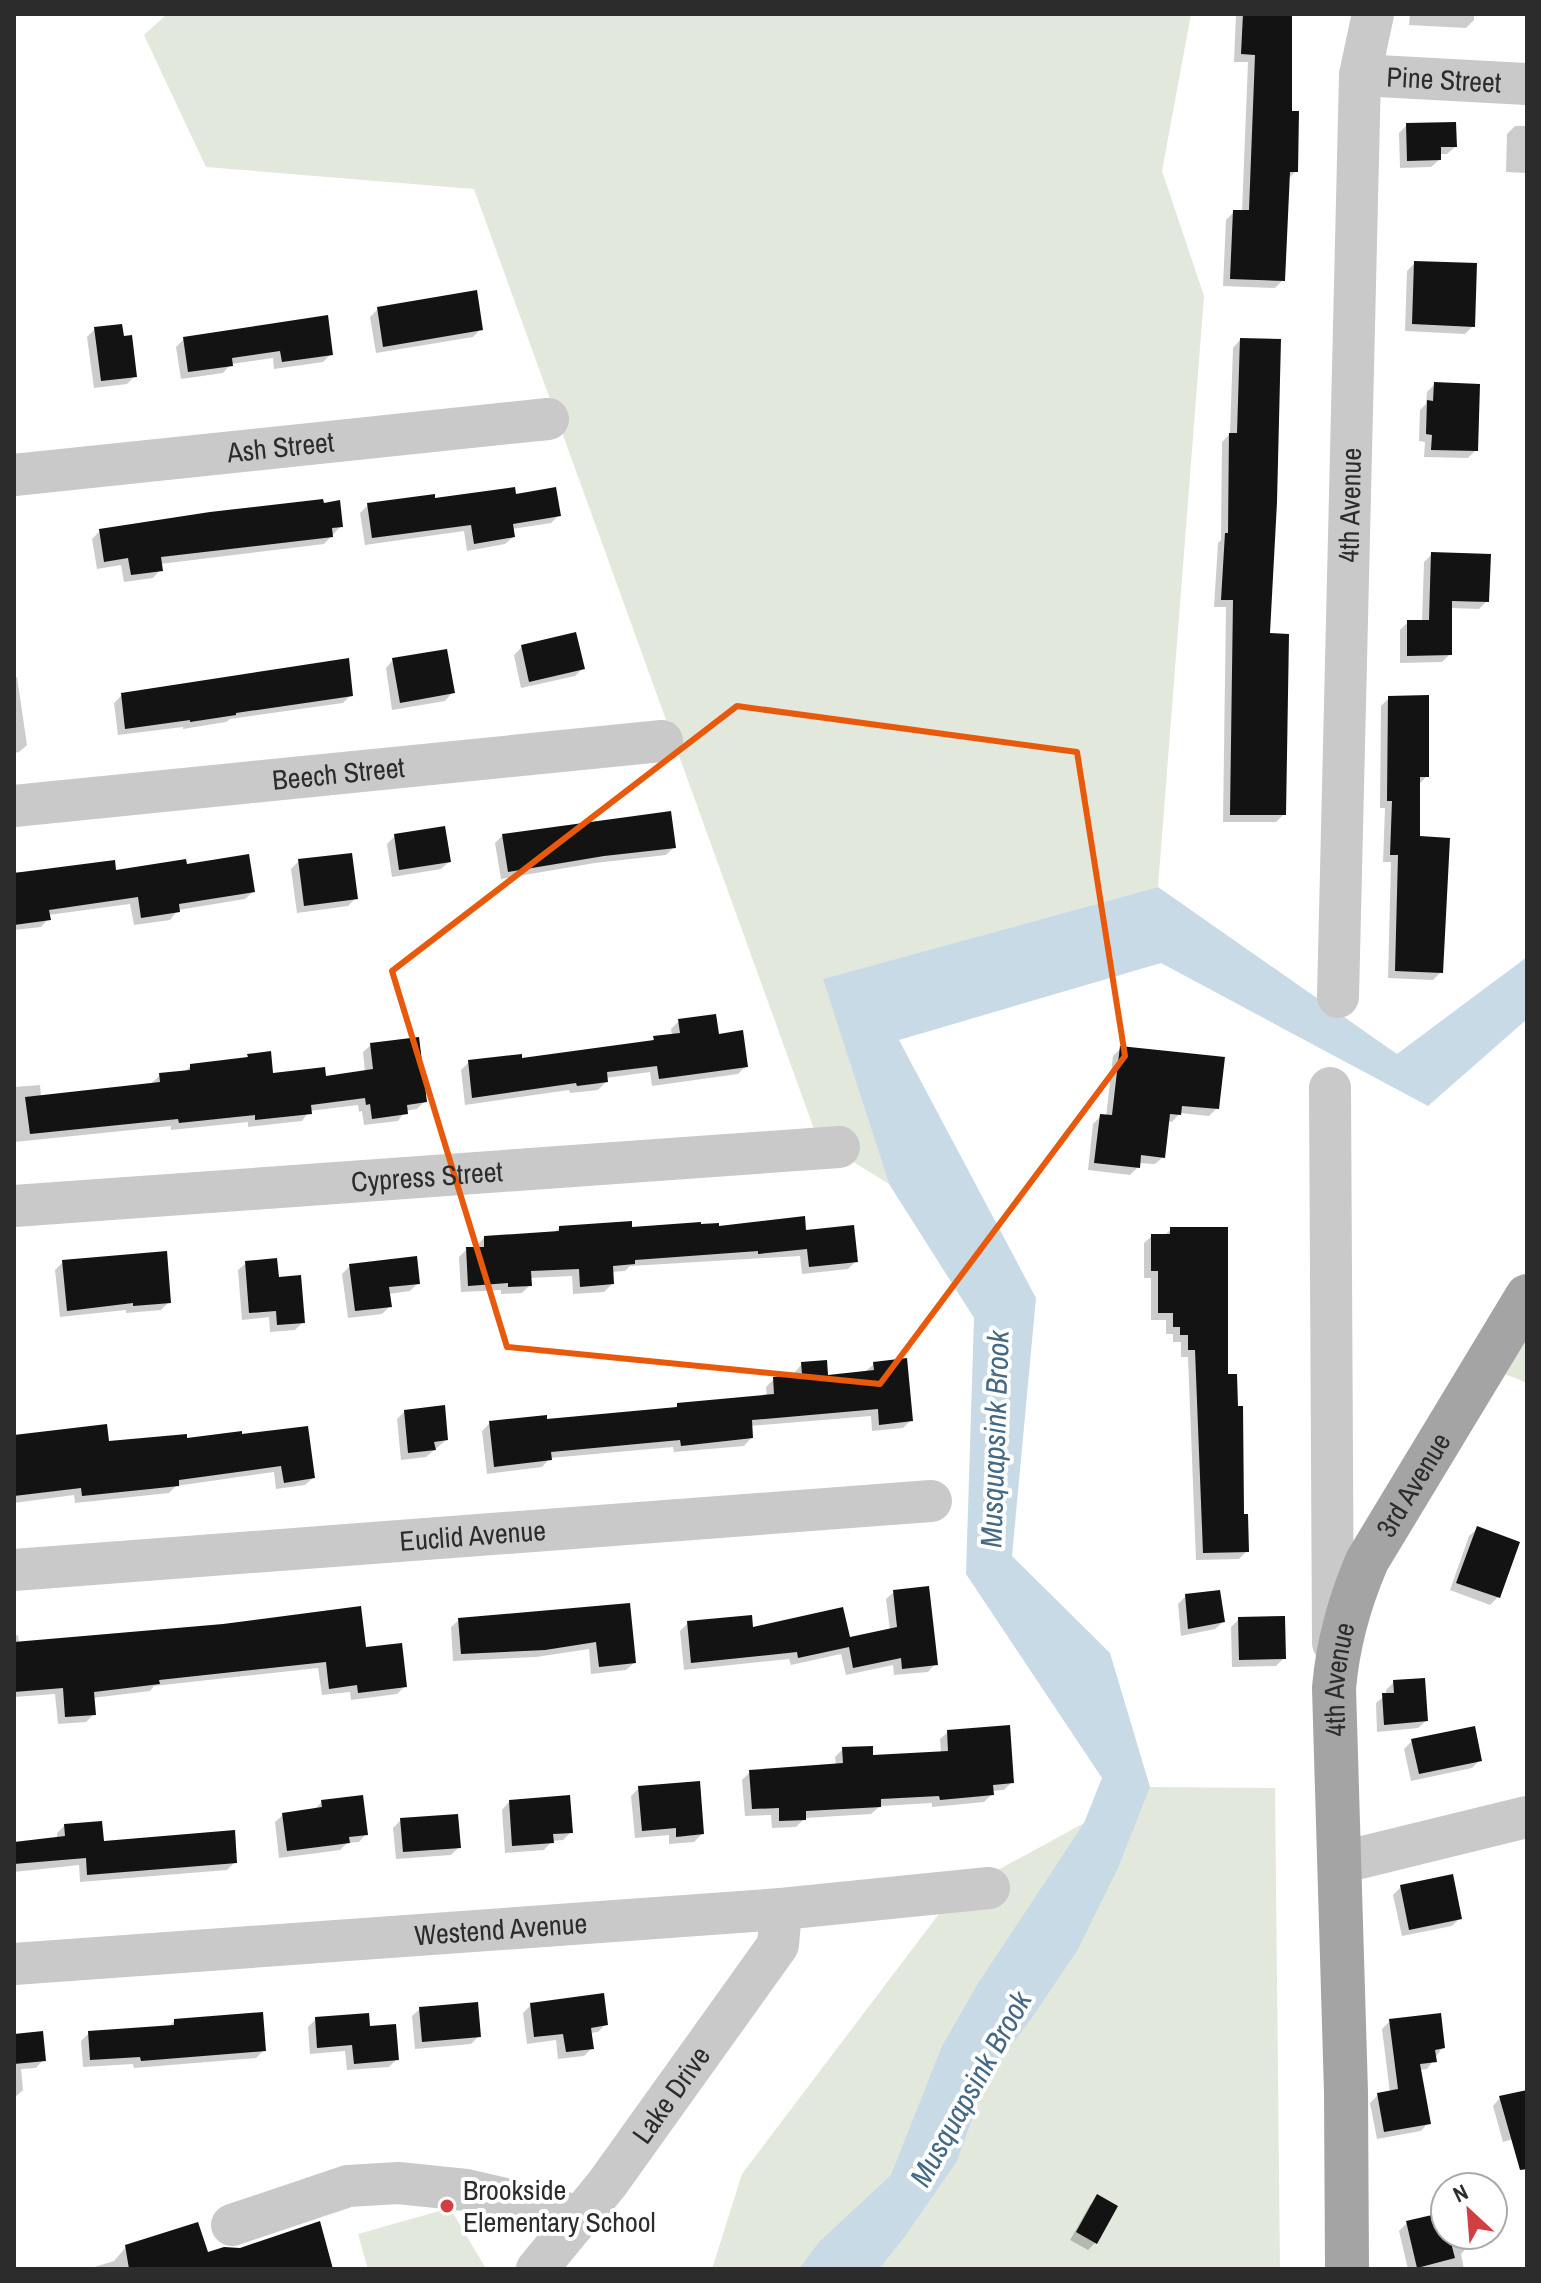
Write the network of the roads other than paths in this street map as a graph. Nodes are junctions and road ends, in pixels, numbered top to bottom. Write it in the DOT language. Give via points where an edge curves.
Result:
graph roads {
  1 [pos="1373,14"];
  2 [pos="1360,75"];
  3 [pos="1527,84"];
  4 [pos="548,419"];
  5 [pos="14,475"];
  6 [pos="662,741"];
  7 [pos="14,806"];
  8 [pos="1338,997"];
  9 [pos="1330,1088"];
  10 [pos="839,1147"];
  11 [pos="14,1206"];
  12 [pos="1527,1296"];
  13 [pos="931,1501"];
  14 [pos="14,1570"];
  15 [pos="1334,1688"];
  16 [pos="1527,1817"];
  17 [pos="1339,1863"];
  18 [pos="989,1888"];
  19 [pos="781,1909"];
  20 [pos="14,1964"];
  21 [pos="232,2225"];
  22 [pos="564,2251"];
  23 [pos="1347,2269"];
  1 -- 2 [label="street, 4th Avenue"];
  2 -- 3 [label="street, Pine Street"];
  2 -- 8 [label="street, 4th Avenue"];
  4 -- 5 [label="street, Ash Street"];
  6 -- 7 [label="street, Beech Street"];
  9 -- 15 [label="street, 4th Avenue"];
  10 -- 11 [label="street, Cypress Street"];
  12 -- 15 [label="main road, 3rd Avenue" via="1367,1561 1349,1605"];
  13 -- 14 [label="street, Euclid Avenue"];
  15 -- 17 [label="main road, 4th Avenue"];
  16 -- 17 [label="street"];
  17 -- 23 [label="main road, 4th Avenue"];
  18 -- 19 [label="street, Westend Avenue"];
  19 -- 20 [label="street, Westend Avenue"];
  19 -- 22 [label="street, Lake Drive" via="778,1945"];
  21 -- 22 [label="street" via="348,2186 398,2183 466,2190"];
}
